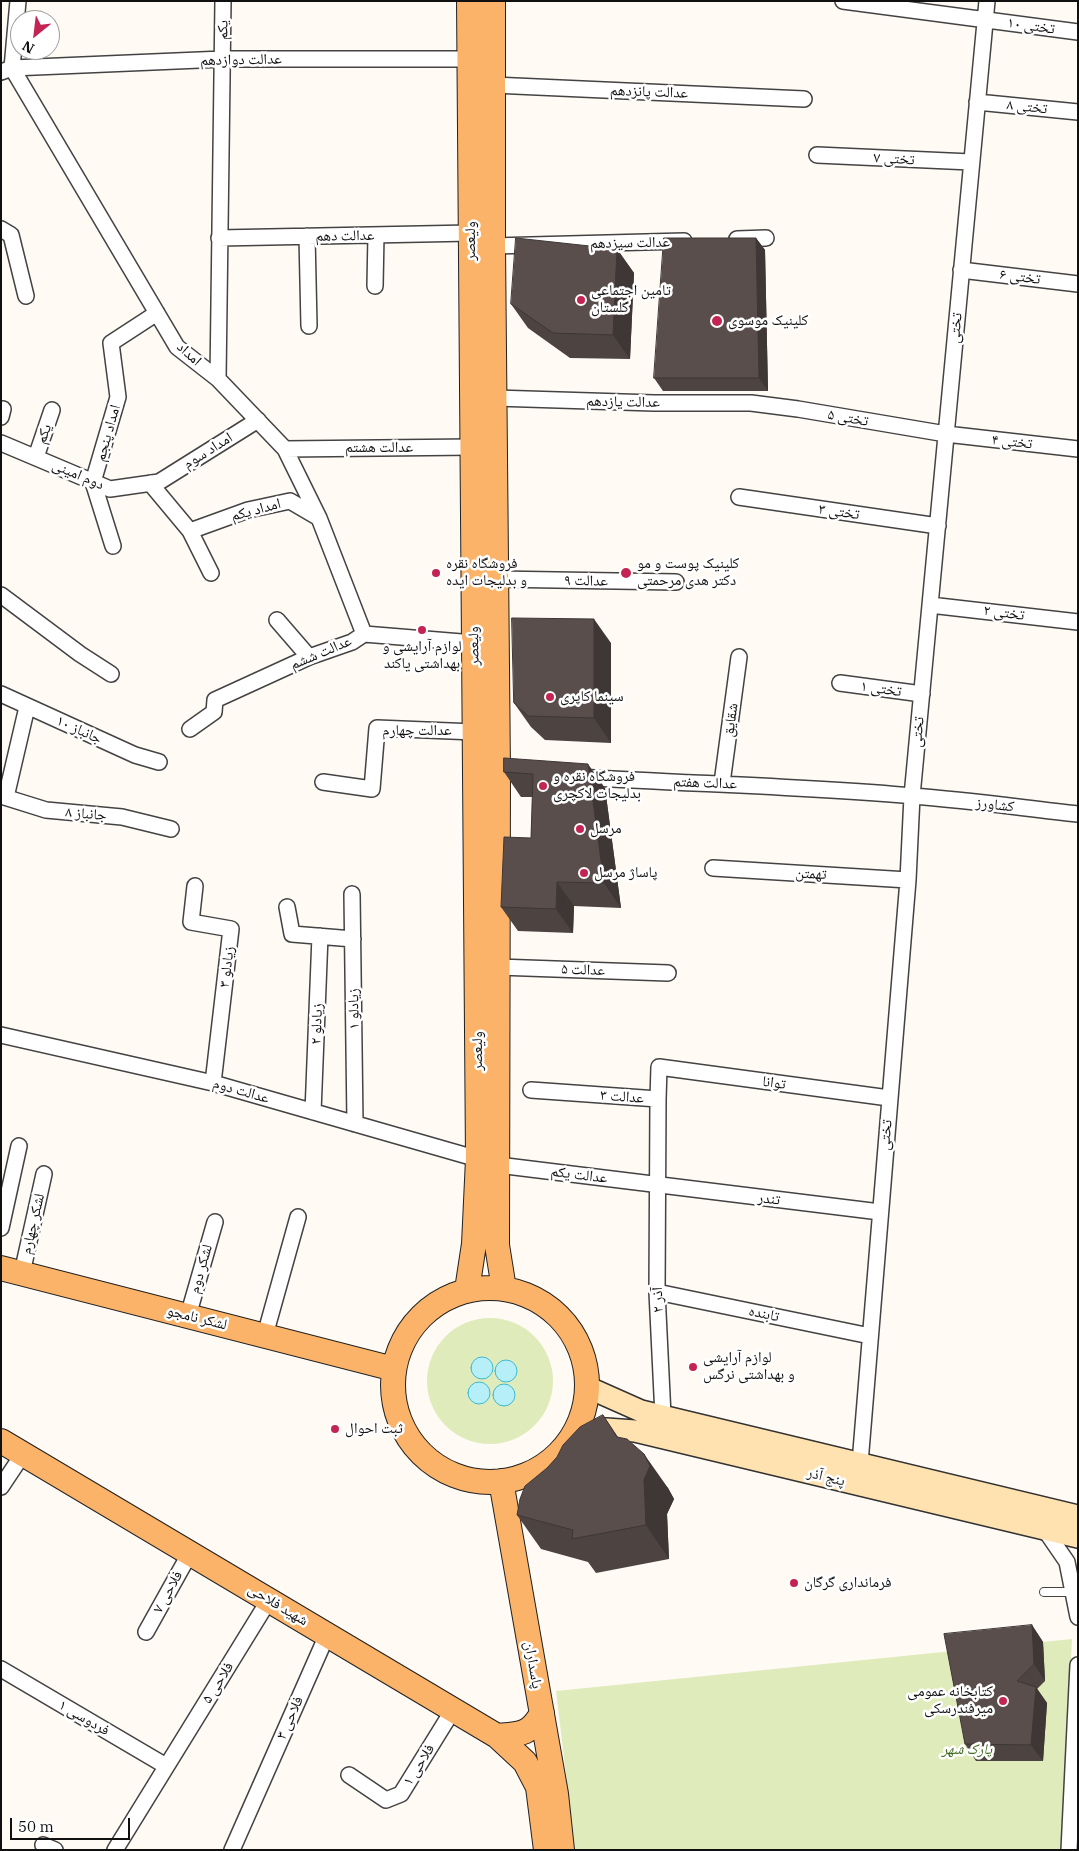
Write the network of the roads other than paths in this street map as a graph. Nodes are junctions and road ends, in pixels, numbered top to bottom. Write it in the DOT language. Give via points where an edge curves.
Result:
graph roads {
  1 [pos="18,1"];
  2 [pos="223,1"];
  3 [pos="469,1"];
  4 [pos="493,1"];
  5 [pos="843,1"];
  6 [pos="986,1"];
  7 [pos="985,20"];
  8 [pos="1078,32"];
  9 [pos="222,59"];
  10 [pos="470,59"];
  11 [pos="7,70"];
  12 [pos="493,85"];
  13 [pos="804,99"];
  14 [pos="977,102"];
  15 [pos="1078,112"];
  16 [pos="816,155"];
  17 [pos="971,162"];
  18 [pos="1,229"];
  19 [pos="471,234"];
  20 [pos="376,235"];
  21 [pos="307,236"];
  22 [pos="219,238"];
  23 [pos="766,238"];
  24 [pos="719,240"];
  25 [pos="700,241"];
  26 [pos="493,246"];
  27 [pos="962,270"];
  28 [pos="1078,284"];
  29 [pos="375,286"];
  30 [pos="26,296"];
  31 [pos="157,313"];
  32 [pos="309,326"];
  33 [pos="218,378"];
  34 [pos="495,398"];
  35 [pos="751,403"];
  36 [pos="52,410"];
  37 [pos="258,420"];
  38 [pos="946,434"];
  39 [pos="1,443"];
  40 [pos="285,448"];
  41 [pos="473,448"];
  42 [pos="1078,449"];
  43 [pos="36,457"];
  44 [pos="93,482"];
  45 [pos="154,483"];
  46 [pos="739,497"];
  47 [pos="319,518"];
  48 [pos="938,526"];
  49 [pos="190,531"];
  50 [pos="113,546"];
  51 [pos="211,572"];
  52 [pos="496,579"];
  53 [pos="676,582"];
  54 [pos="1,595"];
  55 [pos="930,604"];
  56 [pos="277,620"];
  57 [pos="1078,622"];
  58 [pos="364,634"];
  59 [pos="474,644"];
  60 [pos="309,657"];
  61 [pos="739,657"];
  62 [pos="111,674"];
  63 [pos="840,683"];
  64 [pos="1,694"];
  65 [pos="922,694"];
  66 [pos="27,706"];
  67 [pos="190,729"];
  68 [pos="475,732"];
  69 [pos="159,762"];
  70 [pos="564,776"];
  71 [pos="323,782"];
  72 [pos="722,783"];
  73 [pos="3,796"];
  74 [pos="912,796"];
  75 [pos="1078,814"];
  76 [pos="171,829"];
  77 [pos="714,868"];
  78 [pos="908,880"];
  79 [pos="195,886"];
  80 [pos="352,894"];
  81 [pos="287,907"];
  82 [pos="320,936"];
  83 [pos="353,939"];
  84 [pos="498,968"];
  85 [pos="668,973"];
  86 [pos="1,1035"];
  87 [pos="213,1083"];
  88 [pos="531,1090"];
  89 [pos="889,1098"];
  90 [pos="658,1099"];
  91 [pos="314,1112"];
  92 [pos="355,1124"];
  93 [pos="18,1146"];
  94 [pos="488,1162"];
  95 [pos="44,1174"];
  96 [pos="659,1185"];
  97 [pos="880,1212"];
  98 [pos="298,1216"];
  99 [pos="215,1222"];
  100 [pos="1,1228"];
  101 [pos="12,1271"];
  102 [pos="504,1289"];
  103 [pos="467,1290"];
  104 [pos="657,1292"];
  105 [pos="188,1316"];
  106 [pos="265,1336"];
  107 [pos="870,1336"];
  108 [pos="386,1366"];
  109 [pos="587,1387"];
  110 [pos="663,1416"];
  111 [pos="573,1435"];
  112 [pos="1,1441"];
  113 [pos="23,1454"];
  114 [pos="860,1463"];
  115 [pos="1,1487"];
  116 [pos="502,1487"];
  117 [pos="1078,1516"];
  118 [pos="1046,1530"];
  119 [pos="1078,1537"];
  120 [pos="190,1553"];
  121 [pos="1044,1592"];
  122 [pos="1073,1592"];
  123 [pos="269,1600"];
  124 [pos="1078,1617"];
  125 [pos="146,1632"];
  126 [pos="327,1635"];
  127 [pos="1078,1665"];
  128 [pos="1,1669"];
  129 [pos="453,1710"];
  130 [pos="542,1714"];
  131 [pos="1077,1716"];
  132 [pos="497,1736"];
  133 [pos="166,1766"];
  134 [pos="350,1774"];
  135 [pos="1074,1813"];
  136 [pos="115,1850"];
  137 [pos="232,1850"];
  138 [pos="546,1850"];
  139 [pos="562,1850"];
  140 [pos="1069,1850"];
  1 -- 11 [label="street"];
  2 -- 9 [label="street, یکم"];
  3 -- 10 [label="main road, ولیعصر"];
  4 -- 12 [label="main road, ولیعصر"];
  5 -- 7 [label="street, تختی ۱۰"];
  6 -- 7 [label="street, تختی"];
  7 -- 8 [label="street, تختی ۱۰"];
  7 -- 14 [label="street, تختی"];
  9 -- 10 [label="street, عدالت دوازدهم"];
  9 -- 11 [label="street, عدالت دوازدهم"];
  9 -- 22 [label="street, یکم"];
  10 -- 19 [label="main road, ولیعصر"];
  11 -- 31 [label="street, امداد"];
  12 -- 13 [label="street, عدالت پانزدهم"];
  12 -- 26 [label="main road, ولیعصر"];
  14 -- 15 [label="street, تختی ۸"];
  14 -- 17 [label="street, تختی"];
  16 -- 17 [label="street, تختی ۷"];
  17 -- 27 [label="street, تختی"];
  18 -- 30 [label="street" via="11,235"];
  19 -- 20 [label="street, عدالت دهم"];
  19 -- 41 [label="main road, ولیعصر"];
  20 -- 21 [label="street, عدالت دهم"];
  20 -- 29 [label="street"];
  21 -- 22 [label="street, عدالت دهم"];
  21 -- 32 [label="street"];
  22 -- 33 [label="street, یکم"];
  23 -- 24 [label="street"];
  25 -- 26 [label="street, عدالت سیزدهم"];
  26 -- 34 [label="main road, ولیعصر"];
  27 -- 28 [label="street, تختی ۶"];
  27 -- 38 [label="street, تختی"];
  31 -- 33 [label="street, امداد" via="177,347"];
  31 -- 44 [label="street, امداد پنجم" via="111,343 118,397"];
  33 -- 37 [label="street, امداد"];
  34 -- 35 [label="street, عدالت یازدهم"];
  34 -- 52 [label="main road, ولیعصر"];
  35 -- 38 [label="street, ۵ تختی"];
  36 -- 43 [label="street, یکم"];
  37 -- 40 [label="street, امداد"];
  37 -- 45 [label="street, امداد سوم"];
  38 -- 42 [label="street, تختی ۴"];
  38 -- 48 [label="street, تختی"];
  39 -- 43 [label="street, دوم امینی"];
  40 -- 41 [label="street, عدالت هشتم"];
  40 -- 47 [label="street, امداد"];
  41 -- 59 [label="main road, ولیعصر"];
  43 -- 44 [label="street, دوم امینی"];
  44 -- 45 [label="street, دوم امینی" via="110,489"];
  44 -- 50 [label="street, امداد پنجم"];
  45 -- 49 [label="street"];
  46 -- 48 [label="street, تختی ۳"];
  47 -- 49 [label="street, امداد یکم" via="290,501 248,510"];
  47 -- 58 [label="street, امداد"];
  48 -- 55 [label="street, تختی"];
  49 -- 51 [label="street"];
  52 -- 53 [label="street, عدالت ۹"];
  52 -- 84 [label="main road, ولیعصر" via="507,772"];
  54 -- 62 [label="street"];
  55 -- 57 [label="street, تختی ۲"];
  55 -- 65 [label="street, تختی"];
  56 -- 60 [label="street"];
  58 -- 59 [label="street, عدالت ششم"];
  58 -- 60 [label="street, عدالت ششم" via="352,642"];
  59 -- 68 [label="main road, ولیعصر"];
  60 -- 67 [label="street, عدالت ششم" via="216,700 214,712"];
  61 -- 72 [label="street, شقایق"];
  63 -- 65 [label="street, ۱ تختی"];
  64 -- 66 [label="street, ۱۰ جانباز"];
  65 -- 74 [label="street, تختی"];
  66 -- 69 [label="street, ۱۰ جانباز" via="135,755"];
  66 -- 73 [label="street"];
  68 -- 71 [label="street, عدالت چهارم" via="377,728 372,789"];
  68 -- 94 [label="main road, ولیعصر"];
  70 -- 72 [label="street, عدالت هفتم"];
  72 -- 74 [label="street, عدالت هفتم"];
  73 -- 76 [label="street, جانباز ۸" via="46,810 122,817"];
  74 -- 75 [label="street, کشاورز"];
  74 -- 78 [label="street, تختی"];
  77 -- 78 [label="street, تهمتن"];
  78 -- 89 [label="street, تختی"];
  79 -- 87 [label="street, زیادلو ۳" via="190,922 231,929"];
  80 -- 83 [label="street, زیادلو ۱"];
  81 -- 82 [label="street" via="292,934"];
  82 -- 83 [label="street"];
  82 -- 91 [label="street, زیادلو ۲"];
  83 -- 92 [label="street, زیادلو ۱"];
  84 -- 85 [label="street, عدالت ۵"];
  84 -- 94 [label="main road, ولیعصر"];
  86 -- 87 [label="street, عدالت دوم"];
  87 -- 91 [label="street, عدالت دوم"];
  88 -- 90 [label="street, عدالت ۳"];
  89 -- 90 [label="street, توانا" via="659,1067"];
  89 -- 97 [label="street, تختی"];
  90 -- 96 [label="street, عدالت ۳"];
  91 -- 92 [label="street, عدالت دوم"];
  92 -- 94 [label="street, عدالت دوم"];
  93 -- 100 [label="street"];
  94 -- 96 [label="street, عدالت یکم"];
  94 -- 102 [label="main road, ولیعصر"];
  94 -- 103 [label="main road, ولیعصر"];
  95 -- 101 [label="street, لشکر چهارم"];
  96 -- 97 [label="street, تندر"];
  96 -- 104 [label="street, ۲ آذر"];
  97 -- 107 [label="street, تختی"];
  98 -- 106 [label="street"];
  99 -- 105 [label="street, لشکر دوم"];
  101 -- 105 [label="main road, لشکر نامجو"];
  102 -- 103 [label="main road"];
  102 -- 109 [label="main road" via="534,1298 569,1328 582,1356"];
  103 -- 108 [label="main road" via="444,1299 423,1314"];
  104 -- 107 [label="street, تابنده"];
  104 -- 110 [label="street, ۲ آذر"];
  105 -- 106 [label="main road, لشکر نامجو"];
  106 -- 108 [label="main road, لشکر نامجو"];
  107 -- 114 [label="street, تختی"];
  108 -- 116 [label="main road" via="401,1424 414,1445 438,1467 453,1475"];
  109 -- 110 [label="main road, پنج آذر" via="641,1411"];
  109 -- 111 [label="main road" via="581,1420"];
  110 -- 114 [label="main road, پنج آذر"];
  111 -- 116 [label="main road" via="554,1458"];
  111 -- 118 [label="main road, پنج آذر" via="606,1429 636,1431"];
  112 -- 113 [label="main road, شهید فلاحی"];
  113 -- 115 [label="street"];
  113 -- 120 [label="main road, شهید فلاحی"];
  114 -- 117 [label="main road, پنج آذر"];
  116 -- 130 [label="main road, پاسداران"];
  118 -- 119 [label="main road, پنج آذر"];
  118 -- 122 [label="street" via="1068,1562"];
  120 -- 123 [label="main road, شهید فلاحی"];
  120 -- 125 [label="street, ۷ فلاحی"];
  121 -- 122 [label="lane"];
  122 -- 124 [label="street"];
  123 -- 126 [label="main road, شهید فلاحی"];
  123 -- 133 [label="street, ۵ فلاحی"];
  126 -- 129 [label="main road, شهید فلاحی"];
  126 -- 137 [label="street, ۳ فلاحی"];
  127 -- 131 [label="street"];
  128 -- 133 [label="street, ۱ فردوسی"];
  129 -- 132 [label="main road, شهید فلاحی"];
  129 -- 134 [label="street, ۱ فلاحی" via="401,1794 386,1800"];
  130 -- 132 [label="main road" via="536,1724 520,1735"];
  130 -- 139 [label="main road, پاسداران"];
  131 -- 135 [label="street"];
  132 -- 138 [label="main road, شهید فلاحی" via="525,1762 538,1787"];
  133 -- 136 [label="street, ۵ فلاحی"];
  135 -- 140 [label="street"];
}
